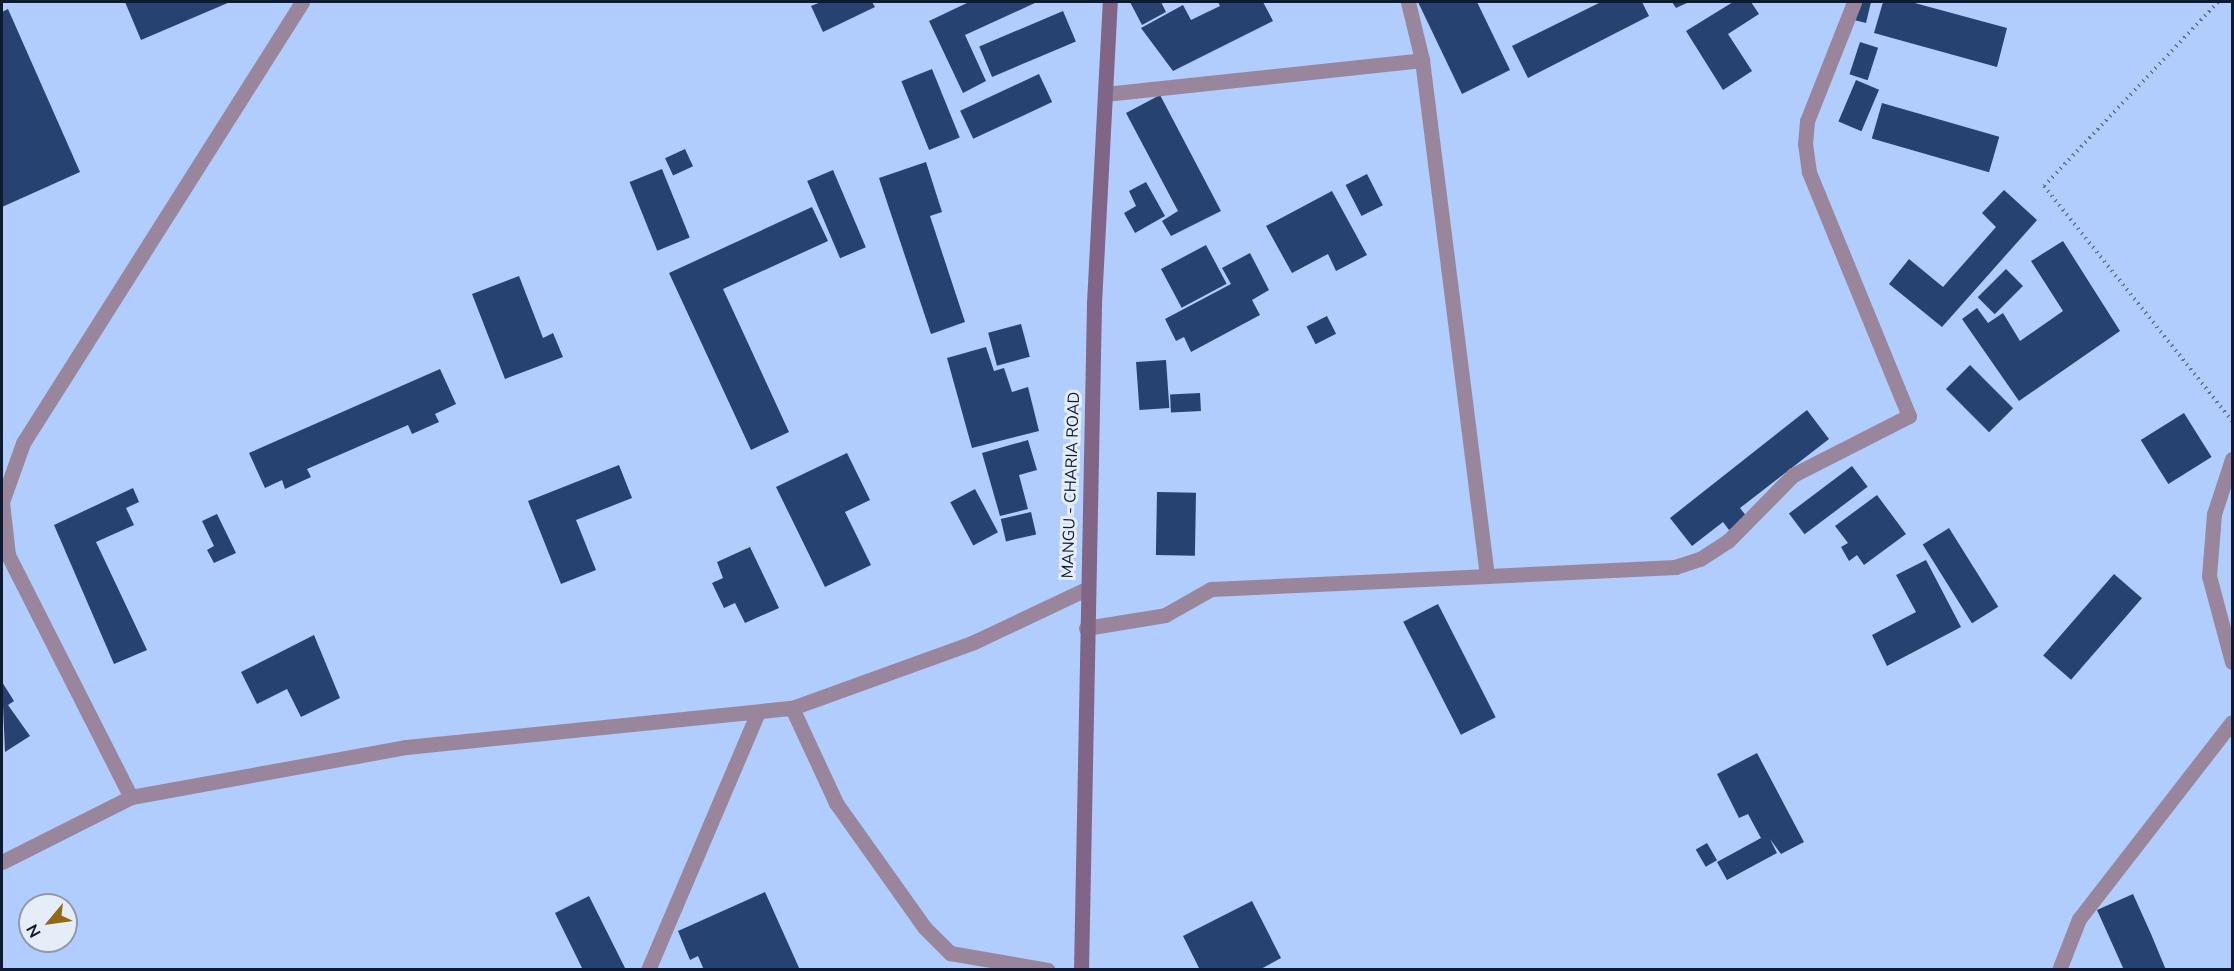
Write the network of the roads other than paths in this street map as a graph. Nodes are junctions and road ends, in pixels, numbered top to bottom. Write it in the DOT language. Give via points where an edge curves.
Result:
graph roads {
  1 [pos="302,2"];
  2 [pos="1110,2"];
  3 [pos="1408,2"];
  4 [pos="1854,2"];
  5 [pos="1422,60"];
  6 [pos="1105,94"];
  7 [pos="2232,459"];
  8 [pos="2,502"];
  9 [pos="1487,576"];
  10 [pos="1086,589"];
  11 [pos="1086,628"];
  12 [pos="2232,661"];
  13 [pos="792,708"];
  14 [pos="757,714"];
  15 [pos="2232,722"];
  16 [pos="131,797"];
  17 [pos="2,862"];
  18 [pos="648,969"];
  19 [pos="1048,969"];
  20 [pos="1081,969"];
  21 [pos="2059,969"];
  1 -- 8 [label="street" via="22,443"];
  2 -- 6 [label="street, MANGU - CHARIA ROAD"];
  3 -- 5 [label="street"];
  4 -- 9 [label="street" via="1807,121 1805,144 1809,172 1909,416 1793,475 1728,541 1700,559 1675,567"];
  5 -- 6 [label="street"];
  5 -- 9 [label="street"];
  6 -- 10 [label="street, MANGU - CHARIA ROAD"];
  7 -- 12 [label="street" via="2214,514 2209,576"];
  8 -- 16 [label="street" via="8,555"];
  9 -- 11 [label="street" via="1211,590 1165,615"];
  10 -- 11 [label="street, MANGU - CHARIA ROAD"];
  10 -- 13 [label="street" via="974,642"];
  11 -- 20 [label="street, MANGU - CHARIA ROAD"];
  13 -- 14 [label="street"];
  13 -- 19 [label="street" via="836,803 924,927 950,953"];
  14 -- 16 [label="street" via="406,747"];
  14 -- 18 [label="street"];
  15 -- 21 [label="street" via="2079,919"];
  16 -- 17 [label="street"];
}
